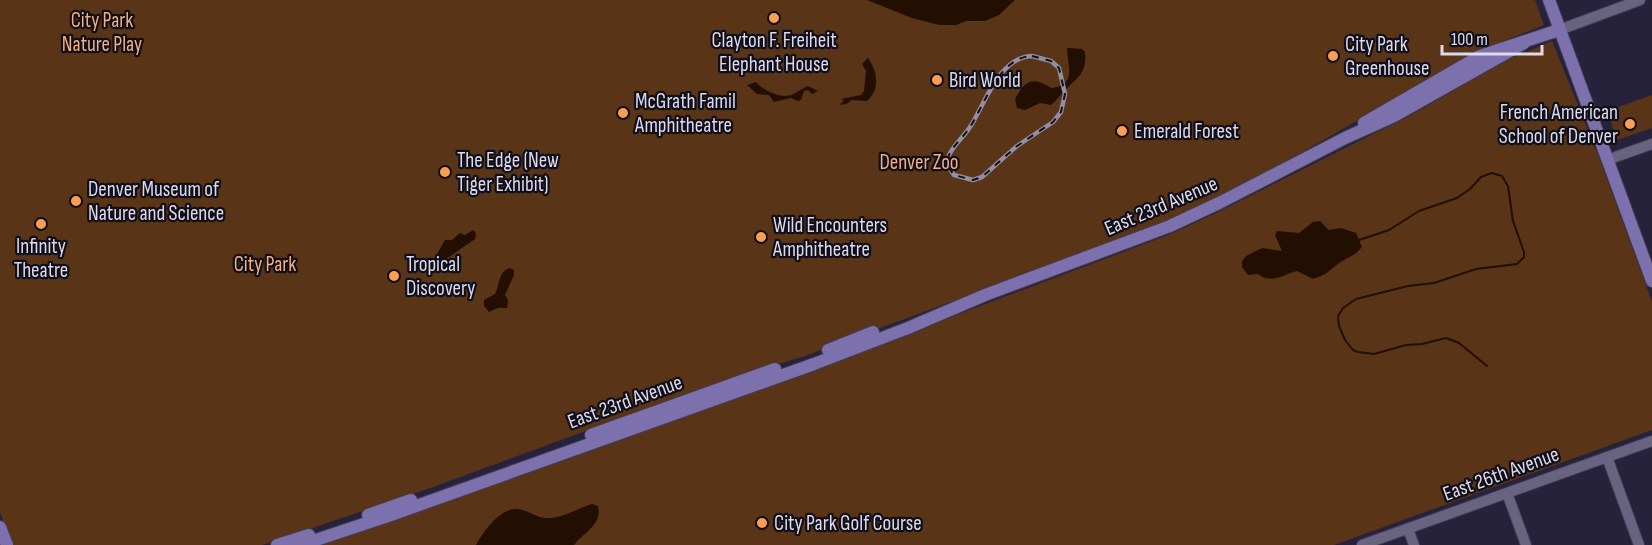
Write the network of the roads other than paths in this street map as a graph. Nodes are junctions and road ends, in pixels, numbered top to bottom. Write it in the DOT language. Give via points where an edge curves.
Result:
graph roads {
  1 [pos="1549,0"];
  2 [pos="1640,0"];
  3 [pos="1559,30"];
  4 [pos="1652,144"];
  5 [pos="1607,160"];
  6 [pos="1652,281"];
  7 [pos="985,295"];
  8 [pos="1652,441"];
  9 [pos="1607,457"];
  10 [pos="1508,493"];
  11 [pos="0,527"];
  12 [pos="1408,529"];
  13 [pos="322,530"];
  14 [pos="6,545"];
  15 [pos="277,545"];
  16 [pos="295,545"];
  17 [pos="301,545"];
  18 [pos="1362,545"];
  19 [pos="1414,545"];
  20 [pos="1526,545"];
  21 [pos="1639,545"];
  1 -- 3 [label="main road"];
  2 -- 3 [label="street, East 23rd Avenue"];
  3 -- 5 [label="main road"];
  3 -- 7 [label="main road, East 23rd Avenue" via="1524,43 1403,111 1185,219"];
  4 -- 5 [label="street"];
  5 -- 6 [label="main road"];
  7 -- 13 [label="main road, East 23rd Avenue"];
  7 -- 17 [label="main road, East 23rd Avenue" via="814,364"];
  8 -- 9 [label="street, East 26th Avenue"];
  9 -- 10 [label="street, East 26th Avenue"];
  9 -- 21 [label="street"];
  10 -- 12 [label="street, East 26th Avenue"];
  10 -- 20 [label="street"];
  11 -- 14 [label="main road"];
  12 -- 18 [label="street, East 26th Avenue"];
  12 -- 19 [label="street"];
  13 -- 15 [label="main road, East 23rd Avenue"];
  13 -- 16 [label="main road" via="318,536"];
}
